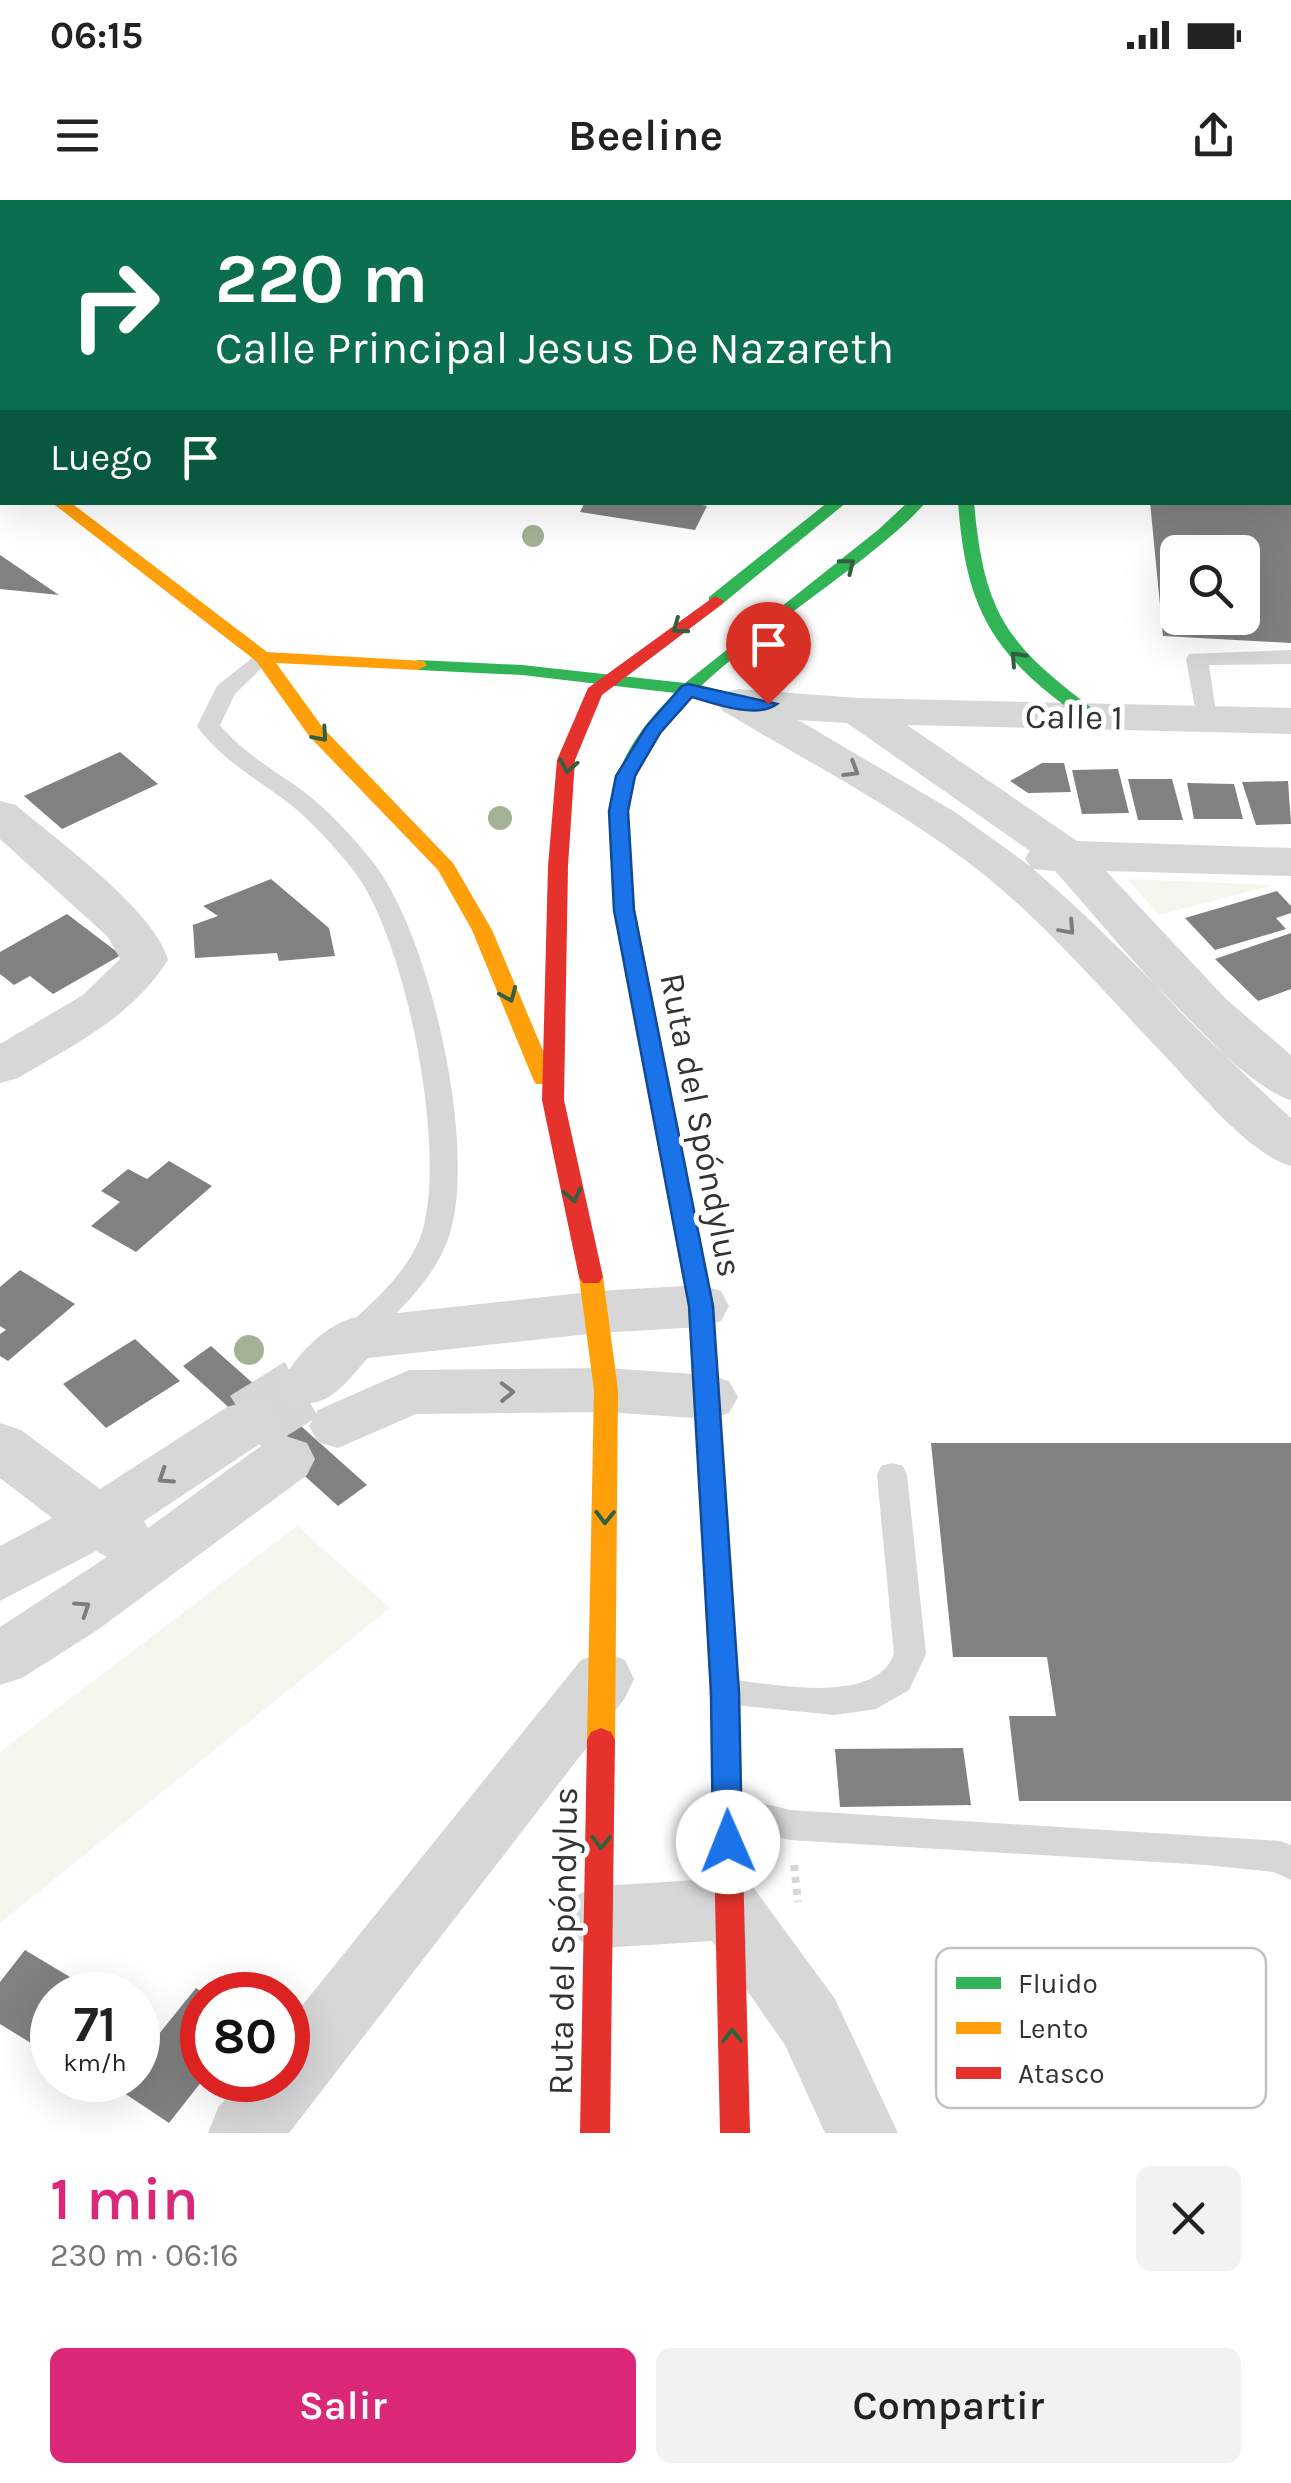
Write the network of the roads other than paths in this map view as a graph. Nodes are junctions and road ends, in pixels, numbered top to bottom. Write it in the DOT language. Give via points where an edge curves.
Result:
graph roads {
  1 [pos="63,505"];
  2 [pos="835,505"];
  3 [pos="915,505"];
  4 [pos="966,505"];
  5 [pos="262,657"];
  6 [pos="1291,657"];
  7 [pos="608,679"];
  8 [pos="688,690"];
  9 [pos="738,702"];
  10 [pos="858,711"];
  11 [pos="1093,718"];
  12 [pos="1206,720"];
  13 [pos="1291,721"];
  14 [pos="6,829"];
  15 [pos="1066,854"];
  16 [pos="1291,862"];
  17 [pos="1003,867"];
  18 [pos="1210,1011"];
  19 [pos="1164,1027"];
  20 [pos="0,1066"];
  21 [pos="1291,1084"];
  22 [pos="554,1100"];
  23 [pos="1291,1148"];
  24 [pos="701,1306"];
  25 [pos="598,1312"];
  26 [pos="352,1339"];
  27 [pos="606,1390"];
  28 [pos="409,1392"];
  29 [pos="708,1398"];
  30 [pos="0,1446"];
  31 [pos="892,1475"];
  32 [pos="96,1522"];
  33 [pos="151,1554"];
  34 [pos="0,1576"];
  35 [pos="0,1659"];
  36 [pos="603,1678"];
  37 [pos="725,1693"];
  38 [pos="727,1808"];
  39 [pos="1291,1864"];
  40 [pos="730,1908"];
  41 [pos="600,1916"];
  42 [pos="310,2049"];
  43 [pos="268,2102"];
  44 [pos="244,2133"];
  45 [pos="595,2133"];
  46 [pos="734,2133"];
  47 [pos="862,2133"];
  1 -- 5 [label="main road"];
  2 -- 7 [label="main road, Ruta del Spóndylus, one-way"];
  8 -- 3 [label="main road, Ruta del Spóndylus, one-way" via="887,535"];
  11 -- 4 [label="main road, one-way" via="1025,668 982,611 971,582"];
  5 -- 7 [label="main road"];
  5 -- 22 [label="main road, one-way" via="316,732 446,867 482,930"];
  5 -- 26 [label="lane" via="225,691 208,726 219,742 308,807 369,872 396,922 420,996 445,1142 436,1232 414,1277"];
  6 -- 12 [label="lane" via="1197,658"];
  7 -- 8 [label="main road"];
  7 -- 22 [label="main road, Ruta del Spóndylus, one-way" via="594,692 566,760"];
  8 -- 9 [label="street"];
  8 -- 24 [label="main road, Ruta del Spóndylus" via="625,776 618,854"];
  9 -- 10 [label="street, Calle 1"];
  9 -- 17 [label="street, one-way"];
  10 -- 11 [label="street, Calle 1"];
  10 -- 15 [label="street"];
  11 -- 12 [label="street, Calle 1"];
  12 -- 13 [label="street, Calle 1"];
  14 -- 20 [label="street" via="125,926 144,960 134,980 109,999"];
  15 -- 16 [label="street"];
  15 -- 17 [label="street"];
  15 -- 18 [label="street"];
  17 -- 19 [label="street, one-way"];
  18 -- 19 [label="street"];
  18 -- 21 [label="street"];
  19 -- 23 [label="street"];
  22 -- 25 [label="main road, Ruta del Spóndylus, one-way"];
  24 -- 25 [label="street"];
  24 -- 29 [label="main road, Ruta del Spóndylus"];
  25 -- 26 [label="street"];
  25 -- 27 [label="main road, Ruta del Spóndylus"];
  26 -- 28 [label="street"];
  26 -- 28 [label="street" via="324,1405"];
  28 -- 27 [label="street, one-way"];
  27 -- 29 [label="street"];
  27 -- 36 [label="main road, Ruta del Spóndylus, one-way"];
  29 -- 37 [label="main road, Ruta del Spóndylus"];
  30 -- 32 [label="street"];
  31 -- 37 [label="lane" via="910,1654 904,1672 868,1698"];
  32 -- 33 [label="street"];
  33 -- 32 [label="street, one-way" via="266,1441"];
  32 -- 34 [label="street"];
  35 -- 33 [label="street, one-way" via="93,1602"];
  36 -- 41 [label="main road, Ruta del Spóndylus, one-way"];
  36 -- 42 [label="street"];
  37 -- 38 [label="main road, Ruta del Spóndylus"];
  38 -- 39 [label="lane" via="790,1824 1206,1849"];
  38 -- 40 [label="main road, Ruta del Spóndylus"];
  40 -- 41 [label="street"];
  46 -- 40 [label="main road, Ruta del Spóndylus, one-way"];
  40 -- 47 [label="street" via="810,2022"];
  41 -- 45 [label="main road, Ruta del Spóndylus"];
  43 -- 44 [label="street"];
}
